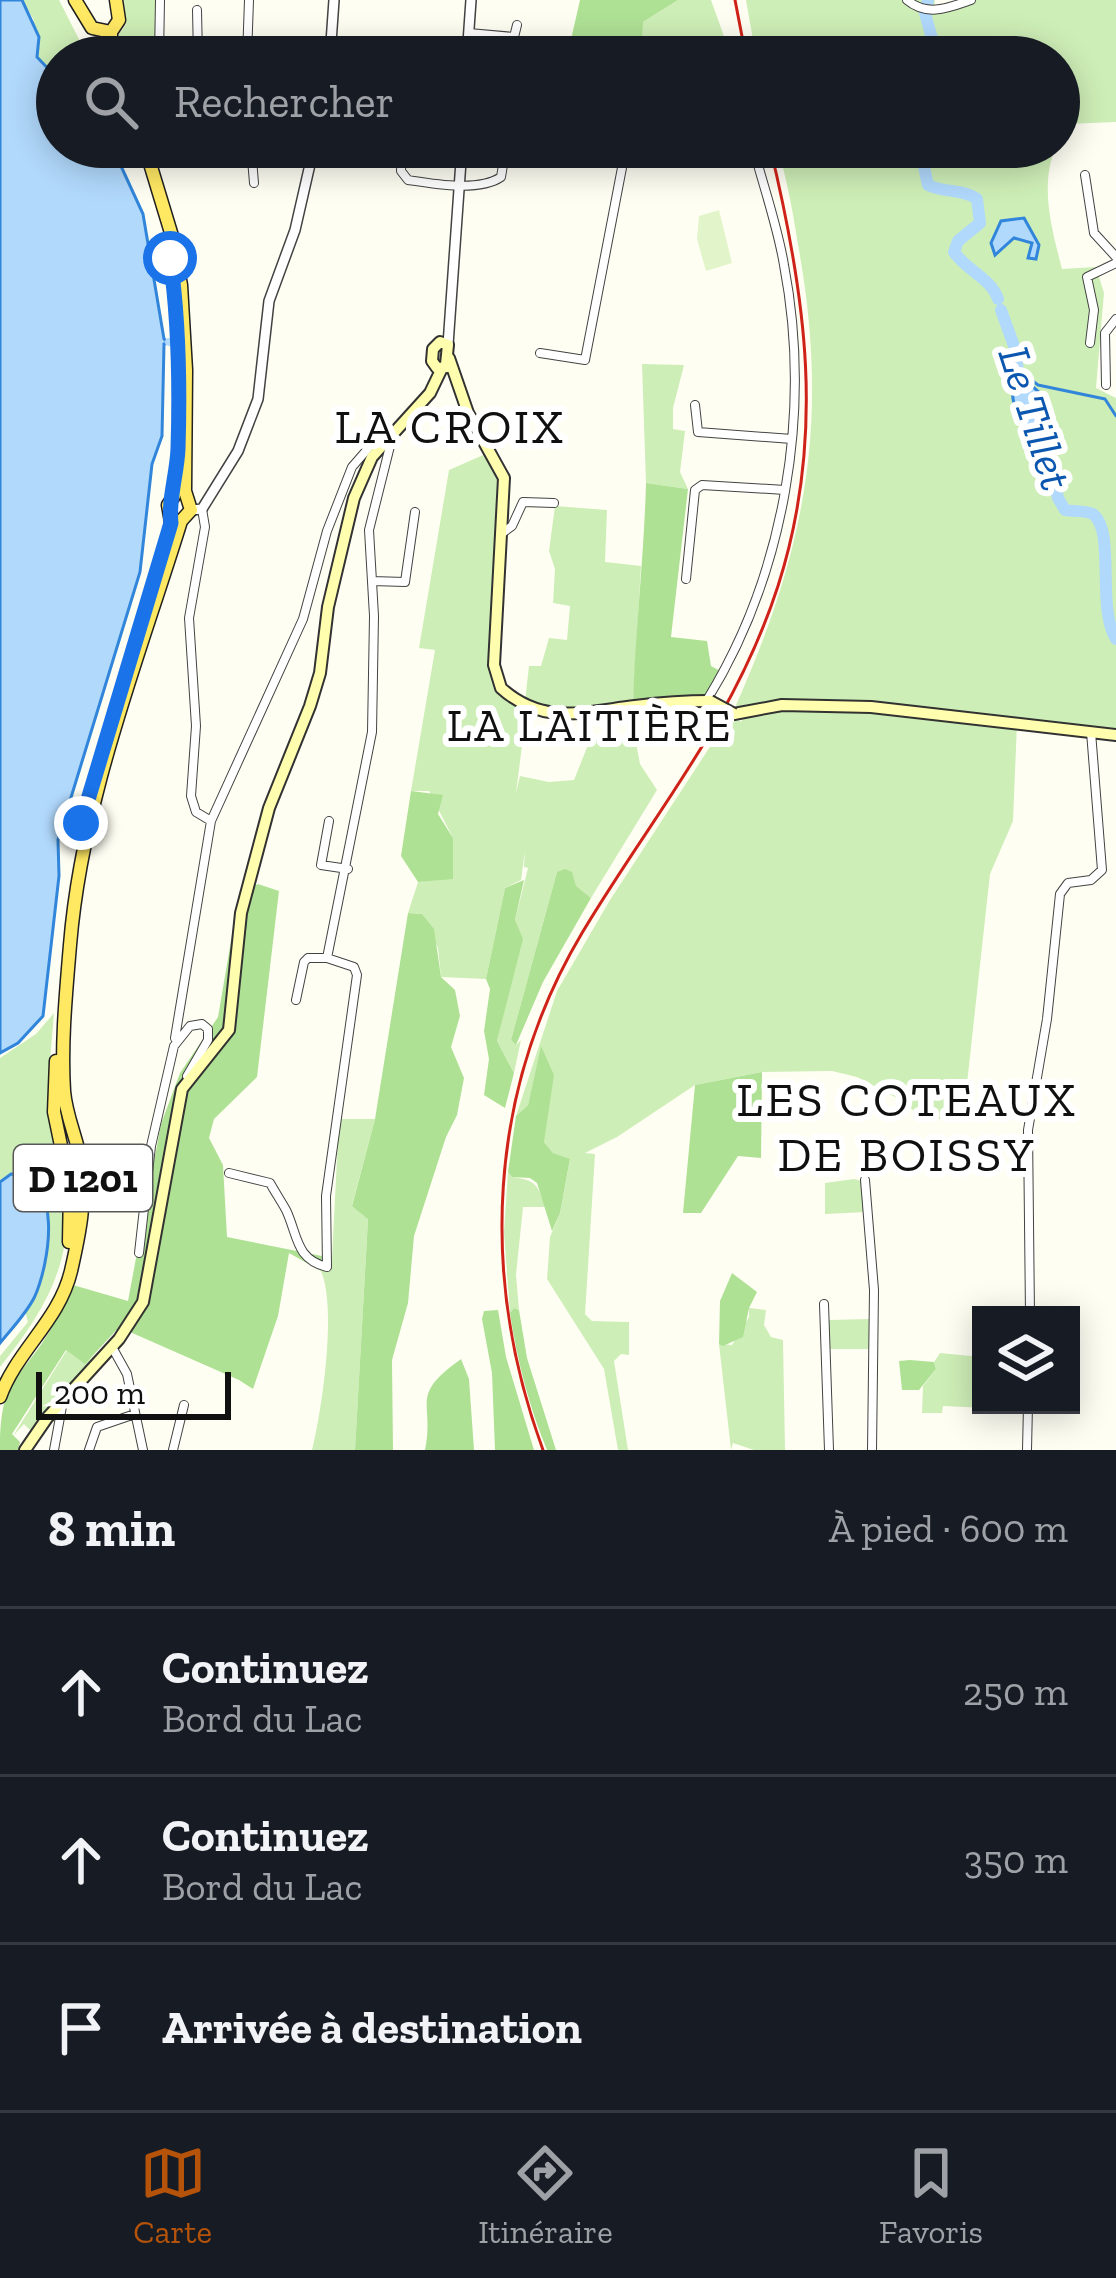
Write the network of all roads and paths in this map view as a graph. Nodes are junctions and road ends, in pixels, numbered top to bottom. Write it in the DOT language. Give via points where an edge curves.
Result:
graph roads {
  1 [pos="75,0"];
  2 [pos="116,0"];
  3 [pos="160,0"];
  4 [pos="249,0"];
  5 [pos="334,0"];
  6 [pos="471,0"];
  7 [pos="907,0"];
  8 [pos="970,0"];
  9 [pos="197,10"];
  10 [pos="517,25"];
  11 [pos="104,32"];
  12 [pos="469,32"];
  13 [pos="104,36"];
  14 [pos="159,36"];
  15 [pos="197,36"];
  16 [pos="248,36"];
  17 [pos="331,36"];
  18 [pos="469,36"];
  19 [pos="505,36"];
  20 [pos="514,36"];
  21 [pos="146,168"];
  22 [pos="252,168"];
  23 [pos="309,168"];
  24 [pos="401,168"];
  25 [pos="461,168"];
  26 [pos="504,168"];
  27 [pos="622,168"];
  28 [pos="759,168"];
  29 [pos="1085,175"];
  30 [pos="254,183"];
  31 [pos="461,184"];
  32 [pos="1116,260"];
  33 [pos="1116,319"];
  34 [pos="1090,343"];
  35 [pos="540,352"];
  36 [pos="445,359"];
  37 [pos="1106,386"];
  38 [pos="695,405"];
  39 [pos="394,431"];
  40 [pos="792,439"];
  41 [pos="785,490"];
  42 [pos="554,503"];
  43 [pos="185,508"];
  44 [pos="415,512"];
  45 [pos="500,534"];
  46 [pos="686,578"];
  47 [pos="372,580"];
  48 [pos="708,701"];
  49 [pos="1091,732"];
  50 [pos="1116,735"];
  51 [pos="212,821"];
  52 [pos="329,821"];
  53 [pos="348,869"];
  54 [pos="67,939"];
  55 [pos="327,958"];
  56 [pos="296,1000"];
  57 [pos="174,1046"];
  58 [pos="184,1084"];
  59 [pos="229,1173"];
  60 [pos="865,1180"];
  61 [pos="139,1253"];
  62 [pos="824,1304"];
  63 [pos="1030,1306"];
  64 [pos="112,1347"];
  65 [pos="103,1357"];
  66 [pos="120,1364"];
  67 [pos="0,1378"];
  68 [pos="0,1397"];
  69 [pos="63,1400"];
  70 [pos="184,1405"];
  71 [pos="135,1414"];
  72 [pos="1028,1414"];
  73 [pos="26,1450"];
  74 [pos="54,1450"];
  75 [pos="89,1450"];
  76 [pos="143,1450"];
  77 [pos="173,1450"];
  78 [pos="829,1450"];
  79 [pos="872,1450"];
  80 [pos="1027,1450"];
  1 -- 11 [label="main road"];
  2 -- 11 [label="main road" via="119,23"];
  3 -- 14 [label="street"];
  4 -- 16 [label="street"];
  5 -- 17 [label="street"];
  6 -- 12 [label="street"];
  7 -- 8 [label="street" via="934,10"];
  9 -- 15 [label="street"];
  10 -- 20 [label="street"];
  11 -- 13 [label="main road"];
  12 -- 18 [label="street"];
  12 -- 19 [label="street"];
  21 -- 43 [label="main road, D 1201" via="170,258 181,343"];
  22 -- 30 [label="street"];
  23 -- 43 [label="street" via="269,301 258,399 238,451"];
  24 -- 31 [label="street" via="408,180"];
  25 -- 31 [label="street"];
  26 -- 31 [label="street" via="496,181"];
  27 -- 35 [label="street" via="585,360"];
  28 -- 40 [label="street" via="785,266"];
  29 -- 32 [label="street" via="1094,233"];
  31 -- 36 [label="street"];
  32 -- 34 [label="street" via="1087,278"];
  33 -- 37 [label="street" via="1105,333"];
  36 -- 39 [label="main road"];
  36 -- 45 [label="main road" via="502,472"];
  38 -- 40 [label="street" via="698,432"];
  39 -- 47 [label="street" via="369,530"];
  39 -- 51 [label="street" via="352,467 302,619"];
  39 -- 58 [label="main road" via="354,498 320,673 269,808 241,913 229,1030"];
  40 -- 41 [label="street"];
  41 -- 46 [label="street" via="695,490"];
  41 -- 48 [label="street" via="750,618"];
  42 -- 45 [label="street" via="524,502"];
  43 -- 51 [label="street" via="206,521 189,618 191,796 196,812"];
  43 -- 54 [label="main road, D 1201" via="86,801"];
  44 -- 47 [label="street" via="405,582"];
  45 -- 48 [label="main road" via="494,665 505,692 566,716"];
  47 -- 53 [label="street" via="372,732"];
  48 -- 49 [label="main road, bridge" via="734,714 782,705 871,707"];
  49 -- 50 [label="main road"];
  49 -- 63 [label="street" via="1102,870 1060,894 1028,1130"];
  51 -- 57 [label="street"];
  52 -- 53 [label="street" via="321,865"];
  53 -- 55 [label="street"];
  54 -- 67 [label="main road, D 1201" via="54,1107 70,1236 56,1299"];
  54 -- 68 [label="main road, D 1201" via="64,1087 83,1180 80,1225 60,1305"];
  55 -- 56 [label="street" via="304,962"];
  55 -- 59 [label="street" via="357,974 326,1196 327,1267 298,1249 269,1183"];
  57 -- 58 [label="street" via="196,1023 208,1029"];
  57 -- 61 [label="street" via="151,1146"];
  58 -- 64 [label="main road" via="145,1297"];
  60 -- 79 [label="street" via="874,1275"];
  62 -- 78 [label="street"];
  64 -- 65 [label="main road"];
  64 -- 66 [label="street"];
  65 -- 66 [label="street"];
  65 -- 69 [label="main road"];
  66 -- 71 [label="street"];
  69 -- 73 [label="main road"];
  69 -- 74 [label="street"];
  70 -- 77 [label="street"];
  71 -- 75 [label="street" via="97,1427"];
  71 -- 76 [label="street"];
  72 -- 80 [label="street"];
}
